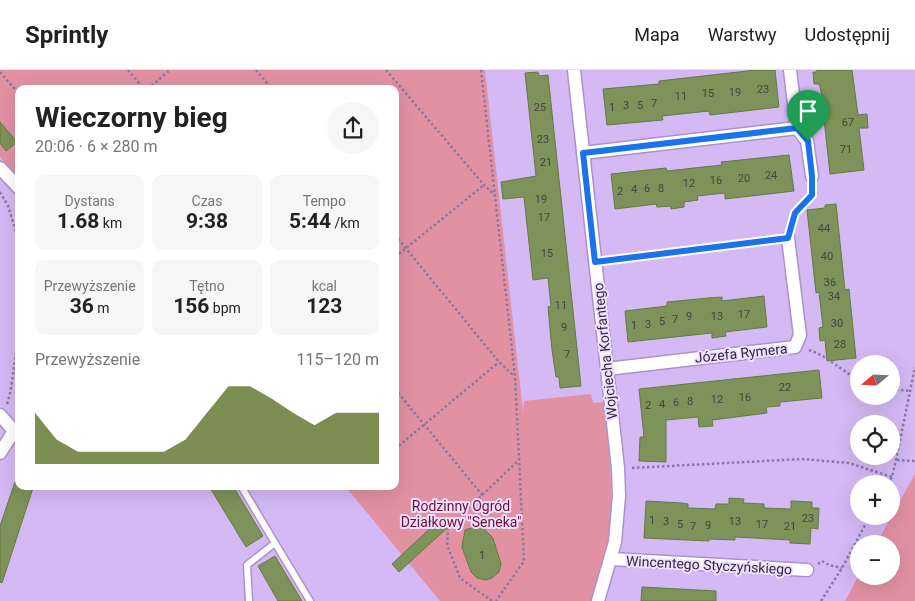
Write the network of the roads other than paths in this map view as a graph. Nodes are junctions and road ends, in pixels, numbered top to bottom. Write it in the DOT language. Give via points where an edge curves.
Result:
graph roads {
  1 [pos="574,70"];
  2 [pos="790,70"];
  3 [pos="797,128"];
  4 [pos="583,153"];
  5 [pos="0,168"];
  6 [pos="812,176"];
  7 [pos="15,184"];
  8 [pos="788,238"];
  9 [pos="607,369"];
  10 [pos="1,416"];
  11 [pos="15,428"];
  12 [pos="15,430"];
  13 [pos="0,453"];
  14 [pos="243,490"];
  15 [pos="276,543"];
  16 [pos="611,559"];
  17 [pos="808,570"];
  18 [pos="249,601"];
  19 [pos="310,601"];
  20 [pos="598,601"];
  1 -- 4 [label="street, Wojciecha Korfantego"];
  2 -- 3 [label="street"];
  3 -- 4 [label="street"];
  3 -- 6 [label="street" via="808,141"];
  4 -- 9 [label="street, Wojciecha Korfantego"];
  5 -- 7 [label="street"];
  8 -- 9 [label="street, Józefa Rymera" via="800,335 795,347"];
  9 -- 16 [label="street, Wojciecha Korfantego" via="618,468 617,524"];
  10 -- 11 [label="street"];
  12 -- 13 [label="street"];
  14 -- 15 [label="lane"];
  15 -- 18 [label="lane" via="247,565"];
  15 -- 19 [label="lane"];
  16 -- 17 [label="street, Wincentego Styczyńskiego"];
  16 -- 20 [label="street, Wojciecha Korfantego"];
}
